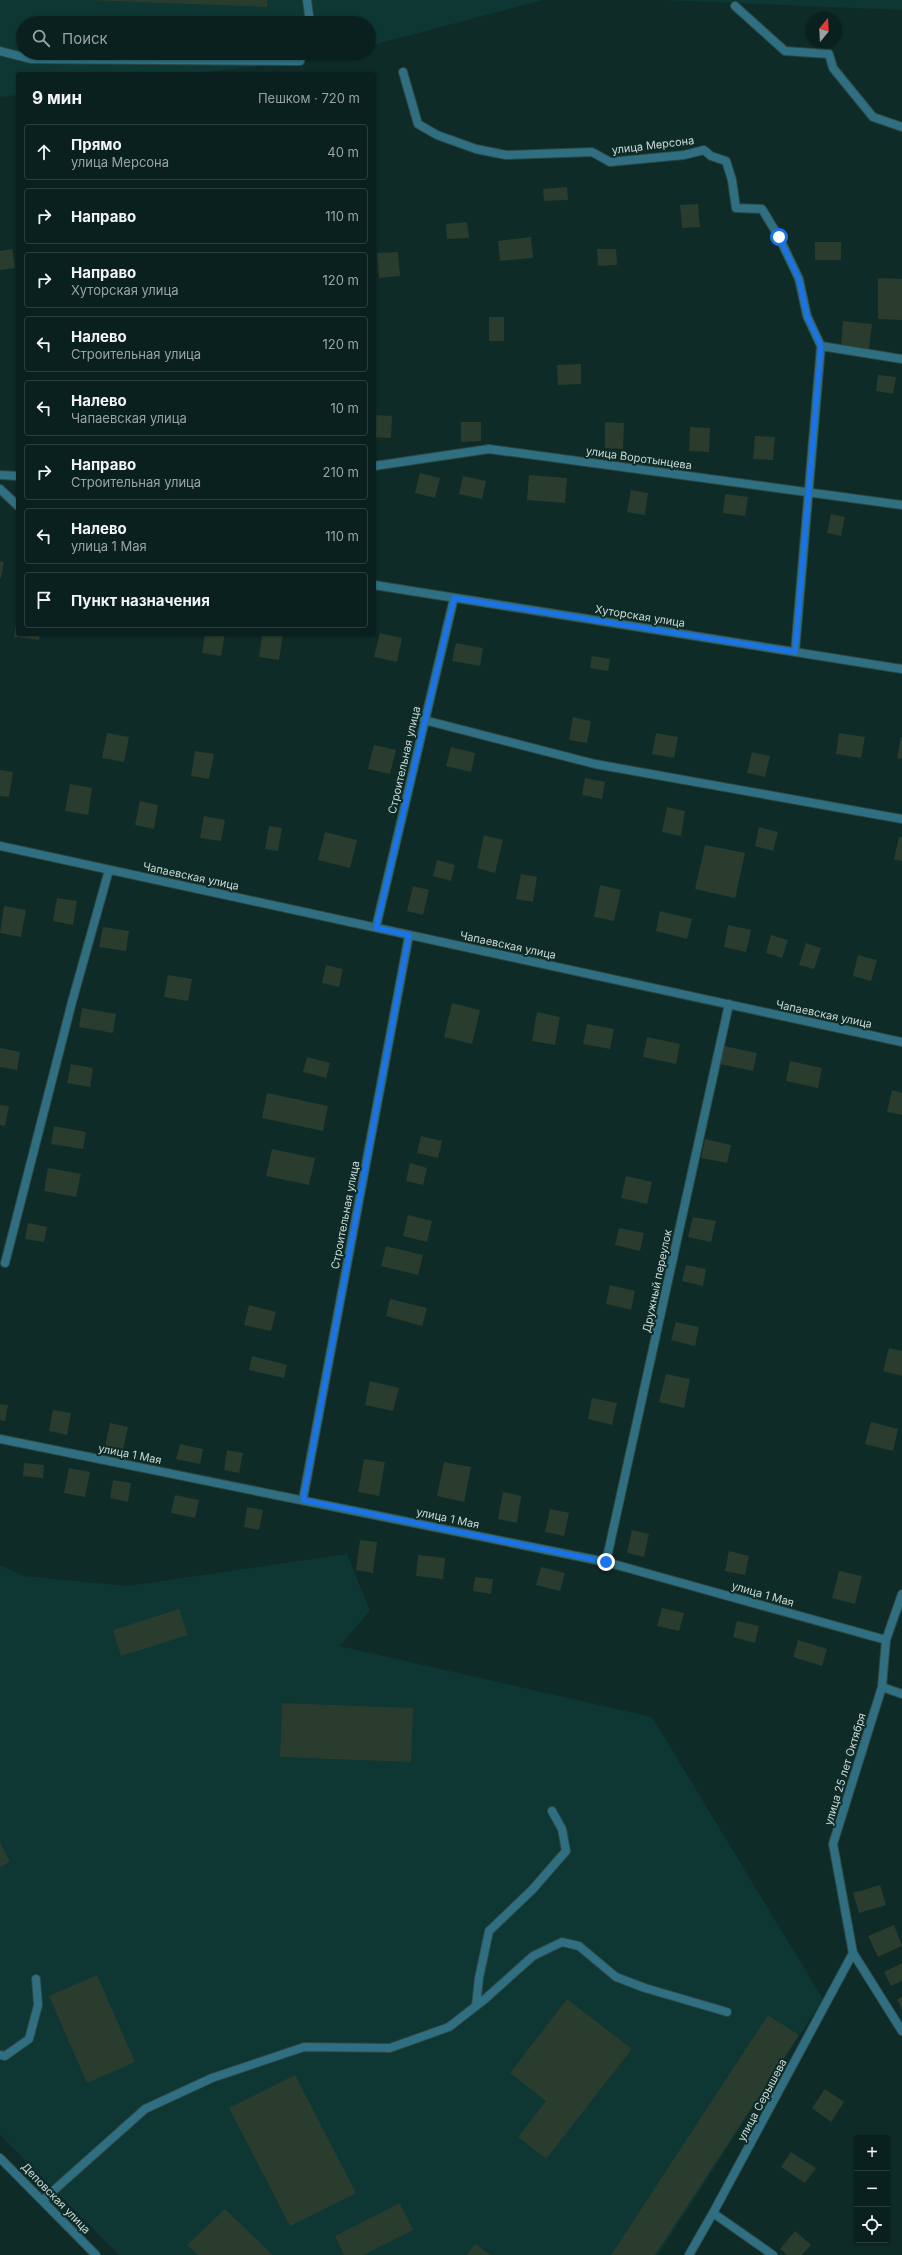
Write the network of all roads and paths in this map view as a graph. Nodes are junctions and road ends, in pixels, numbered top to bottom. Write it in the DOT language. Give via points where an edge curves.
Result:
graph roads {
  1 [pos="307,0"];
  2 [pos="735,6"];
  3 [pos="309,16"];
  4 [pos="0,52"];
  5 [pos="16,56"];
  6 [pos="162,60"];
  7 [pos="300,60"];
  8 [pos="403,72"];
  9 [pos="902,127"];
  10 [pos="821,346"];
  11 [pos="902,359"];
  12 [pos="376,466"];
  13 [pos="0,475"];
  14 [pos="16,476"];
  15 [pos="0,490"];
  16 [pos="809,492"];
  17 [pos="16,504"];
  18 [pos="902,505"];
  19 [pos="376,585"];
  20 [pos="454,598"];
  21 [pos="795,652"];
  22 [pos="902,669"];
  23 [pos="424,720"];
  24 [pos="902,819"];
  25 [pos="0,846"];
  26 [pos="109,870"];
  27 [pos="376,928"];
  28 [pos="409,935"];
  29 [pos="729,1004"];
  30 [pos="902,1042"];
  31 [pos="5,1263"];
  32 [pos="0,1439"];
  33 [pos="303,1500"];
  34 [pos="606,1562"];
  35 [pos="902,1594"];
  36 [pos="886,1640"];
  37 [pos="882,1687"];
  38 [pos="902,1694"];
  39 [pos="552,1811"];
  40 [pos="853,1953"];
  41 [pos="36,1979"];
  42 [pos="476,2006"];
  43 [pos="727,2012"];
  44 [pos="902,2031"];
  45 [pos="0,2055"];
  46 [pos="0,2158"];
  47 [pos="43,2200"];
  48 [pos="714,2213"];
  49 [pos="96,2255"];
  50 [pos="689,2255"];
  51 [pos="773,2255"];
  1 -- 3 [label="street"];
  2 -- 9 [label="street" via="785,51 829,54 833,68 873,117"];
  4 -- 5 [label="street"];
  6 -- 7 [label="street"];
  8 -- 10 [label="street, улица Мерсона" via="418,124 437,135 476,149 506,155 592,152 610,162 684,155 704,150 711,156 726,161 736,208 762,209 799,279 807,316"];
  10 -- 11 [label="street"];
  10 -- 16 [label="street"];
  12 -- 16 [label="street, улица Воротынцева" via="489,449"];
  13 -- 14 [label="street"];
  15 -- 17 [label="street"];
  16 -- 18 [label="street, улица Воротынцева"];
  16 -- 21 [label="street"];
  19 -- 20 [label="street, Хуторская улица"];
  20 -- 21 [label="street, Хуторская улица"];
  20 -- 23 [label="street, Строительная улица"];
  21 -- 22 [label="street, Хуторская улица"];
  23 -- 24 [label="street" via="595,764"];
  23 -- 27 [label="street, Строительная улица"];
  25 -- 26 [label="street, Чапаевская улица"];
  26 -- 27 [label="street, Чапаевская улица"];
  26 -- 31 [label="street"];
  27 -- 28 [label="street, Чапаевская улица"];
  28 -- 29 [label="street, Чапаевская улица"];
  28 -- 33 [label="street, Строительная улица"];
  29 -- 30 [label="street, Чапаевская улица"];
  29 -- 34 [label="street, Дружный переулок"];
  32 -- 33 [label="street, улица 1 Мая"];
  33 -- 34 [label="street, улица 1 Мая"];
  34 -- 36 [label="street, улица 1 Мая"];
  35 -- 36 [label="street, улица 25 лет Октября"];
  36 -- 37 [label="street, улица 25 лет Октября"];
  37 -- 38 [label="street"];
  37 -- 40 [label="street, улица 25 лет Октября" via="833,1844"];
  39 -- 42 [label="street" via="562,1829 566,1851 532,1890 489,1931"];
  40 -- 44 [label="street"];
  40 -- 48 [label="street, улица Серышева"];
  41 -- 45 [label="street" via="38,2005 29,2039 5,2056"];
  42 -- 43 [label="street" via="533,1956 562,1942 579,1946 616,1977"];
  42 -- 47 [label="street" via="449,2027 390,2048 304,2047 212,2078 145,2109"];
  46 -- 47 [label="street, Деповская улица"];
  47 -- 49 [label="street, Деповская улица"];
  48 -- 50 [label="street, улица Серышева"];
  48 -- 51 [label="street"];
}
